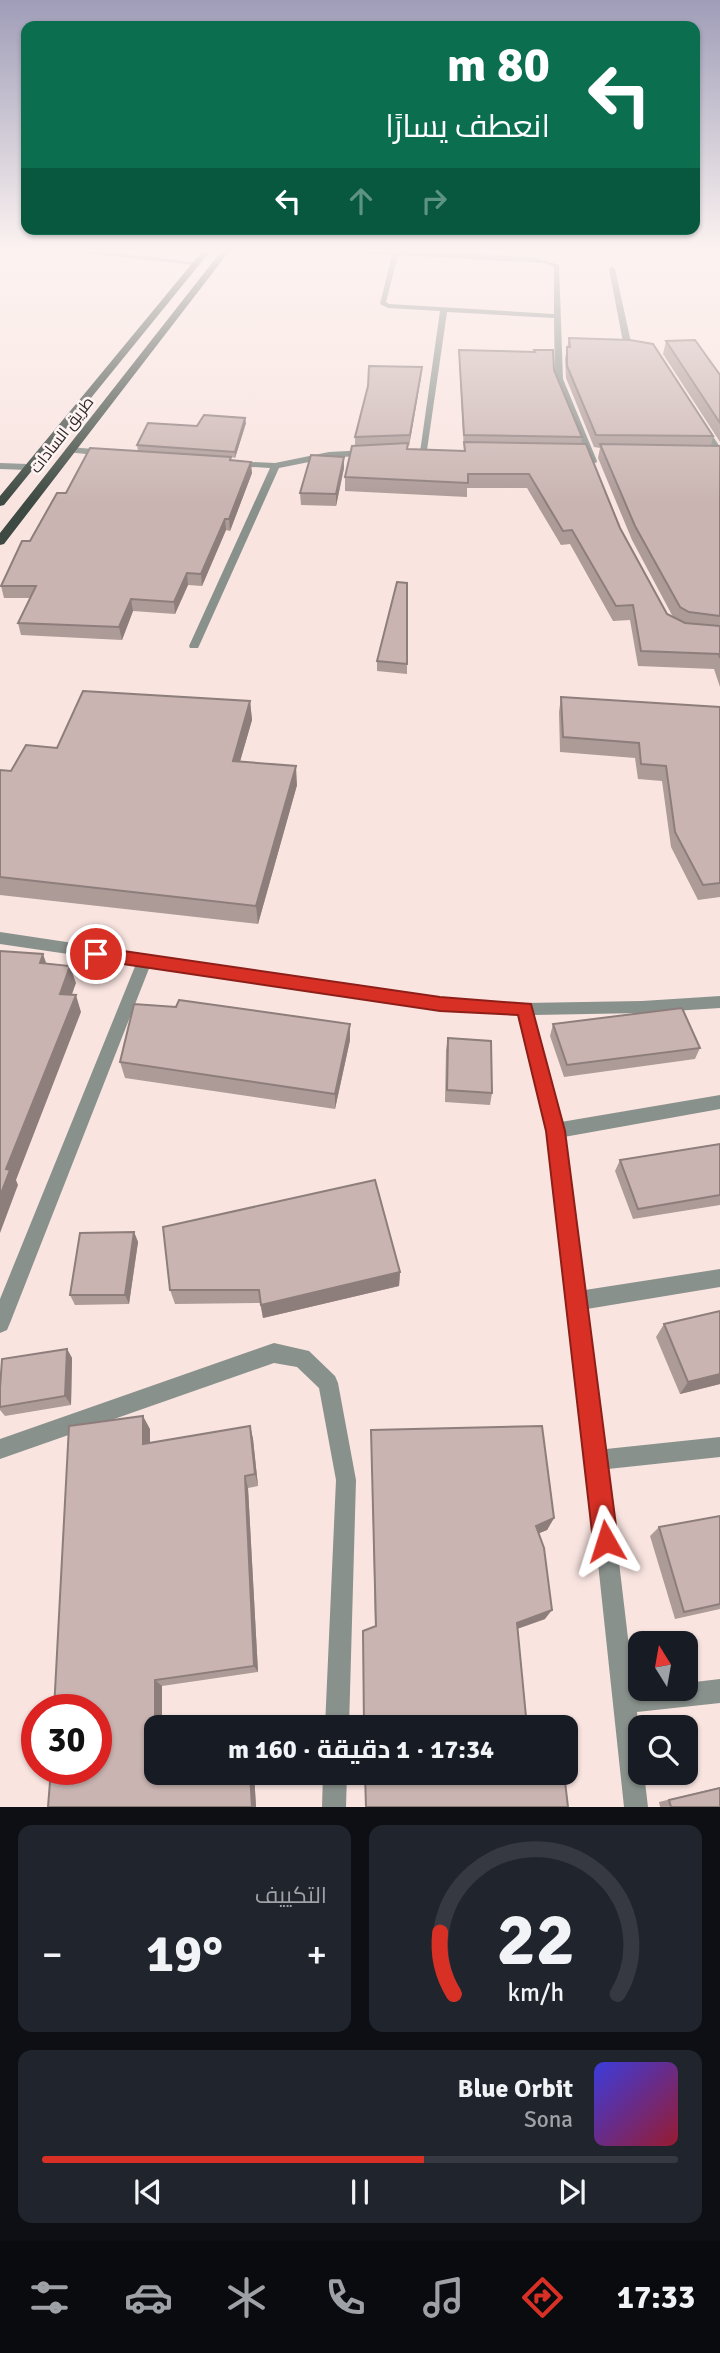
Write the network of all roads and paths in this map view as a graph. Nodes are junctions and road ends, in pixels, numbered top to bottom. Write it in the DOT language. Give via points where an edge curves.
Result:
graph roads {
  1 [pos="138,333"];
  2 [pos="162,333"];
  3 [pos="441,333"];
  4 [pos="558,333"];
  5 [pos="629,333"];
  6 [pos="557,345"];
  7 [pos="569,346"];
  8 [pos="617,347"];
  9 [pos="700,422"];
  10 [pos="69,450"];
  11 [pos="423,450"];
  12 [pos="409,451"];
  13 [pos="437,451"];
  14 [pos="382,452"];
  15 [pos="576,453"];
  16 [pos="590,453"];
  17 [pos="603,453"];
  18 [pos="120,454"];
  19 [pos="707,455"];
  20 [pos="720,455"];
  21 [pos="225,462"];
  22 [pos="0,466"];
  23 [pos="275,466"];
  24 [pos="595,466"];
  25 [pos="28,467"];
  26 [pos="0,503"];
  27 [pos="0,541"];
  28 [pos="194,646"];
  29 [pos="0,938"];
  30 [pos="144,962"];
  31 [pos="720,1002"];
  32 [pos="525,1009"];
  33 [pos="720,1102"];
  34 [pos="555,1131"];
  35 [pos="720,1278"];
  36 [pos="577,1301"];
  37 [pos="0,1323"];
  38 [pos="720,1447"];
  39 [pos="0,1449"];
  40 [pos="597,1460"];
  41 [pos="720,1691"];
  42 [pos="623,1702"];
  43 [pos="337,1715"];
  44 [pos="335,1785"];
  45 [pos="334,1807"];
  46 [pos="636,1807"];
  1 -- 25 [label="main road, طريق السادات"];
  2 -- 10 [label="main road, طريق السادات"];
  3 -- 11 [label="street"];
  4 -- 6 [label="street"];
  5 -- 8 [label="street" via="633,347"];
  6 -- 7 [label="street"];
  6 -- 16 [label="street" via="559,379"];
  9 -- 20 [label="street"];
  10 -- 18 [label="street"];
  10 -- 27 [label="main road, طريق السادات"];
  11 -- 12 [label="street"];
  11 -- 13 [label="street"];
  14 -- 23 [label="street" via="329,455"];
  15 -- 16 [label="street"];
  16 -- 17 [label="street"];
  16 -- 24 [label="street"];
  19 -- 20 [label="street"];
  21 -- 23 [label="street"];
  22 -- 25 [label="street"];
  23 -- 28 [label="street"];
  25 -- 26 [label="main road, طريق السادات"];
  29 -- 30 [label="street"];
  30 -- 32 [label="street" via="440,1004"];
  30 -- 37 [label="street"];
  31 -- 32 [label="street"];
  32 -- 34 [label="street"];
  33 -- 34 [label="street"];
  34 -- 36 [label="street"];
  35 -- 36 [label="street"];
  36 -- 40 [label="street"];
  38 -- 40 [label="street"];
  39 -- 43 [label="street" via="274,1353 302,1358 328,1384 346,1480"];
  40 -- 42 [label="street"];
  41 -- 42 [label="street"];
  42 -- 46 [label="street"];
  44 -- 45 [label="street"];
}
